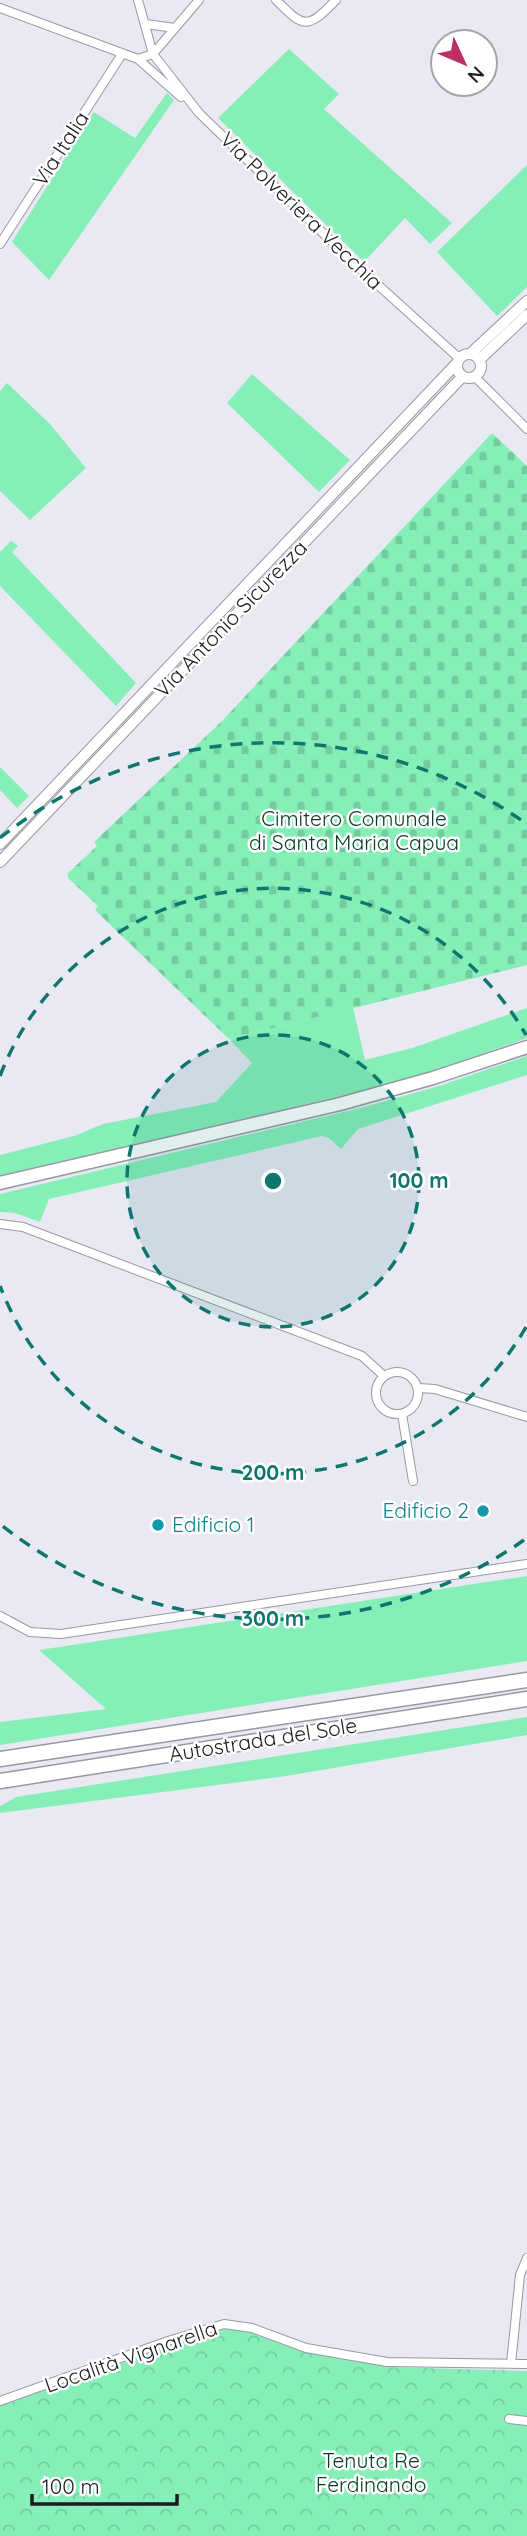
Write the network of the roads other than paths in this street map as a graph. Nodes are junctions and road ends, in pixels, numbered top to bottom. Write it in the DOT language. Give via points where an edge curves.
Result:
graph roads {
  1 [pos="138,0"];
  2 [pos="198,0"];
  3 [pos="276,0"];
  4 [pos="336,0"];
  5 [pos="0,8"];
  6 [pos="146,24"];
  7 [pos="175,28"];
  8 [pos="122,54"];
  9 [pos="153,54"];
  10 [pos="138,59"];
  11 [pos="199,113"];
  12 [pos="0,244"];
  13 [pos="527,301"];
  14 [pos="527,315"];
  15 [pos="467,359"];
  16 [pos="468,376"];
  17 [pos="527,429"];
  18 [pos="0,844"];
  19 [pos="0,862"];
  20 [pos="527,1047"];
  21 [pos="0,1183"];
  22 [pos="0,1224"];
  23 [pos="384,1376"];
  24 [pos="418,1388"];
  25 [pos="402,1414"];
  26 [pos="527,1417"];
  27 [pos="413,1481"];
  28 [pos="527,1564"];
  29 [pos="0,1616"];
  30 [pos="527,1680"];
  31 [pos="527,1699"];
  32 [pos="0,1759"];
  33 [pos="0,1781"];
  34 [pos="527,2258"];
  35 [pos="511,2364"];
  36 [pos="527,2364"];
  37 [pos="0,2401"];
  38 [pos="509,2419"];
  39 [pos="527,2421"];
  1 -- 6 [label="street"];
  2 -- 7 [label="street"];
  3 -- 4 [label="street" via="304,24 316,20"];
  5 -- 8 [label="street"];
  6 -- 7 [label="street"];
  6 -- 9 [label="street"];
  7 -- 9 [label="street"];
  8 -- 10 [label="street"];
  8 -- 12 [label="street, Via Italia"];
  9 -- 10 [label="street"];
  9 -- 11 [label="street, Via Polveriera Vecchia"];
  10 -- 11 [label="street"];
  11 -- 15 [label="street, Via Polveriera Vecchia" via="357,266"];
  13 -- 15 [label="street"];
  14 -- 15 [label="street"];
  15 -- 16 [label="street" via="458,370"];
  15 -- 16 [label="street" via="481,367"];
  15 -- 18 [label="street, Via Antonio Sicurezza"];
  16 -- 17 [label="street"];
  16 -- 19 [label="street, Via Antonio Sicurezza"];
  20 -- 21 [label="highway" via="340,1104"];
  22 -- 23 [label="street" via="23,1227 362,1356"];
  23 -- 24 [label="street" via="405,1373"];
  23 -- 25 [label="street" via="377,1388 378,1403 388,1413"];
  24 -- 25 [label="street" via="417,1401"];
  24 -- 26 [label="street"];
  25 -- 27 [label="street"];
  28 -- 29 [label="street" via="61,1634 30,1632"];
  30 -- 32 [label="highway, Autostrada del Sole"];
  31 -- 33 [label="highway, Autostrada del Sole"];
  34 -- 35 [label="street" via="520,2275"];
  35 -- 36 [label="street, Località Vignarella"];
  35 -- 37 [label="street, Località Vignarella" via="387,2362 306,2348 252,2328 224,2324"];
  38 -- 39 [label="street"];
}
